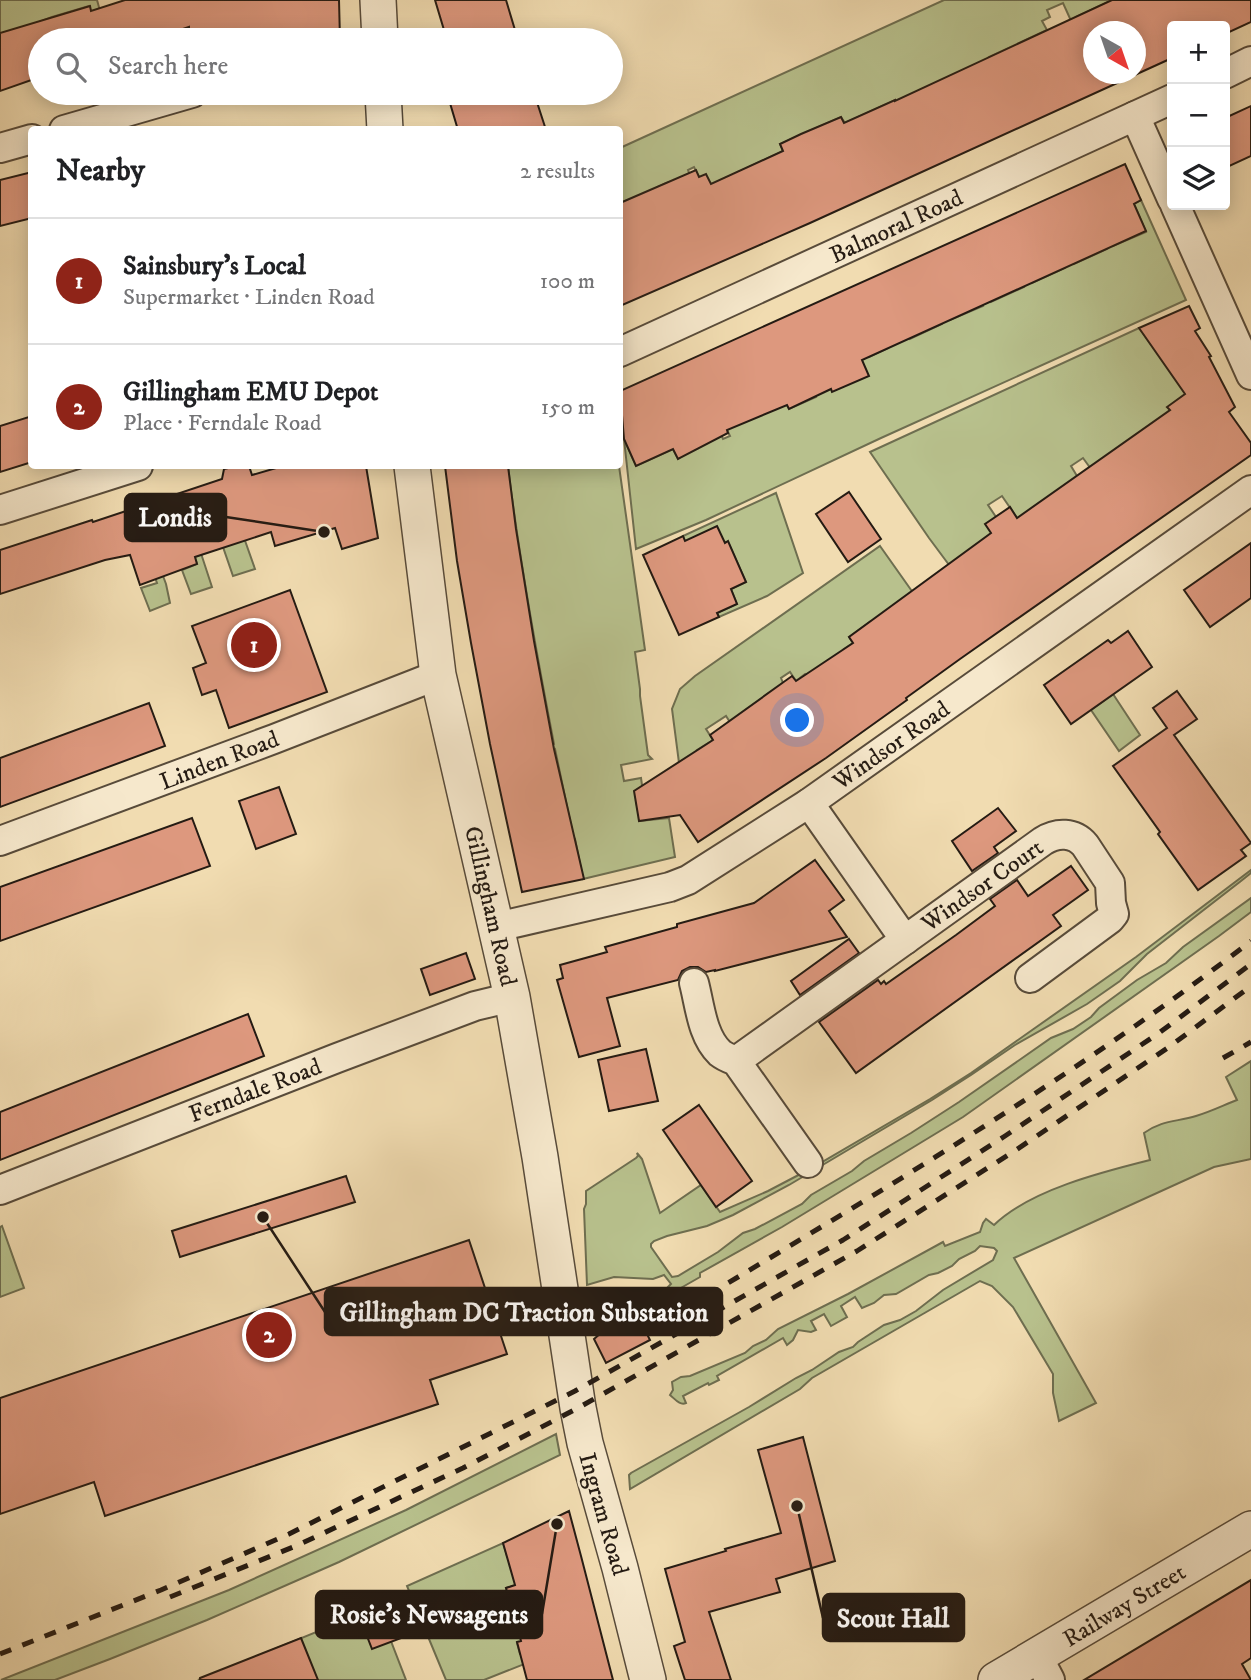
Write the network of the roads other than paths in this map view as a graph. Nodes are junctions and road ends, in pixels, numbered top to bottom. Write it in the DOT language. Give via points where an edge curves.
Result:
graph roads {
  1 [pos="378,0"];
  2 [pos="379,28"];
  3 [pos="1251,61"];
  4 [pos="1230,72"];
  5 [pos="1167,101"];
  6 [pos="150,105"];
  7 [pos="384,105"];
  8 [pos="1135,116"];
  9 [pos="78,126"];
  10 [pos="385,126"];
  11 [pos="28,140"];
  12 [pos="0,148"];
  13 [pos="1167,188"];
  14 [pos="1177,210"];
  15 [pos="623,351"];
  16 [pos="1251,375"];
  17 [pos="129,469"];
  18 [pos="412,469"];
  19 [pos="1251,490"];
  20 [pos="0,510"];
  21 [pos="438,675"];
  22 [pos="809,803"];
  23 [pos="0,841"];
  24 [pos="497,927"];
  25 [pos="905,940"];
  26 [pos="1030,978"];
  27 [pos="694,983"];
  28 [pos="512,997"];
  29 [pos="736,1061"];
  30 [pos="808,1163"];
  31 [pos="0,1190"];
  32 [pos="569,1347"];
  33 [pos="1251,1529"];
  34 [pos="1044,1668"];
  35 [pos="648,1680"];
  36 [pos="996,1680"];
  1 -- 2 [label="street"];
  3 -- 4 [label="street"];
  5 -- 8 [label="street, Balmoral Road"];
  6 -- 9 [label="street"];
  7 -- 10 [label="street"];
  8 -- 13 [label="street"];
  8 -- 15 [label="street, Balmoral Road"];
  11 -- 12 [label="street"];
  14 -- 16 [label="street"];
  17 -- 20 [label="street"];
  18 -- 21 [label="street, Gillingham Road"];
  19 -- 22 [label="street, Windsor Road"];
  21 -- 23 [label="street, Linden Road"];
  21 -- 24 [label="street, Gillingham Road"];
  22 -- 24 [label="street, Windsor Road" via="678,884"];
  22 -- 25 [label="street, Windsor Court"];
  24 -- 28 [label="street, Gillingham Road"];
  25 -- 26 [label="street, Windsor Court" via="1046,838 1073,836 1085,845 1110,883 1114,914"];
  25 -- 29 [label="street, Windsor Court"];
  27 -- 29 [label="street" via="710,1038 721,1054"];
  28 -- 31 [label="street, Ferndale Road" via="475,1006 337,1058"];
  28 -- 32 [label="street, Gillingham Road"];
  29 -- 30 [label="street"];
  32 -- 35 [label="street, Ingram Road" via="584,1443"];
  33 -- 34 [label="street, Railway Street"];
  34 -- 36 [label="street, Railway Street"];
}
